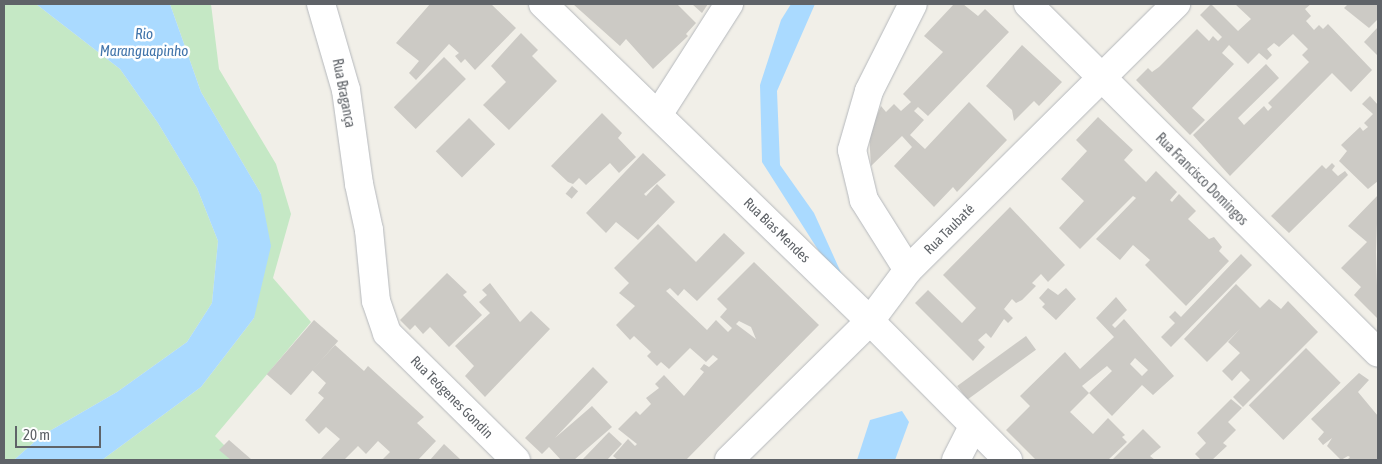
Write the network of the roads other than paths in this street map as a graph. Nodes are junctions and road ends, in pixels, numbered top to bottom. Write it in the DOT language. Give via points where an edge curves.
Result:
graph roads {
  1 [pos="322,4"];
  2 [pos="543,4"];
  3 [pos="729,4"];
  4 [pos="913,4"];
  5 [pos="1028,4"];
  6 [pos="1176,4"];
  7 [pos="1101,79"];
  8 [pos="658,115"];
  9 [pos="908,270"];
  10 [pos="870,321"];
  11 [pos="388,333"];
  12 [pos="1378,353"];
  13 [pos="973,426"];
  14 [pos="516,460"];
  15 [pos="730,460"];
  16 [pos="956,460"];
  17 [pos="1008,460"];
  1 -- 11 [label="street, Rua Bragança" via="346,90 369,230 376,301"];
  2 -- 8 [label="street, Rua Bias Mendes"];
  3 -- 8 [label="street"];
  4 -- 9 [label="street" via="869,91 852,150 864,200"];
  5 -- 7 [label="street, Rua Francisco Domingos"];
  6 -- 7 [label="street, Rua Taubaté"];
  7 -- 9 [label="street, Rua Taubaté"];
  7 -- 12 [label="street, Rua Francisco Domingos"];
  8 -- 10 [label="street, Rua Bias Mendes"];
  9 -- 10 [label="street, Rua Taubaté"];
  10 -- 13 [label="street, Rua Bias Mendes"];
  10 -- 15 [label="street, Rua Taubaté"];
  11 -- 14 [label="street, Rua Teógenes Gondin"];
  13 -- 16 [label="street"];
  13 -- 17 [label="street, Rua Bias Mendes"];
}
